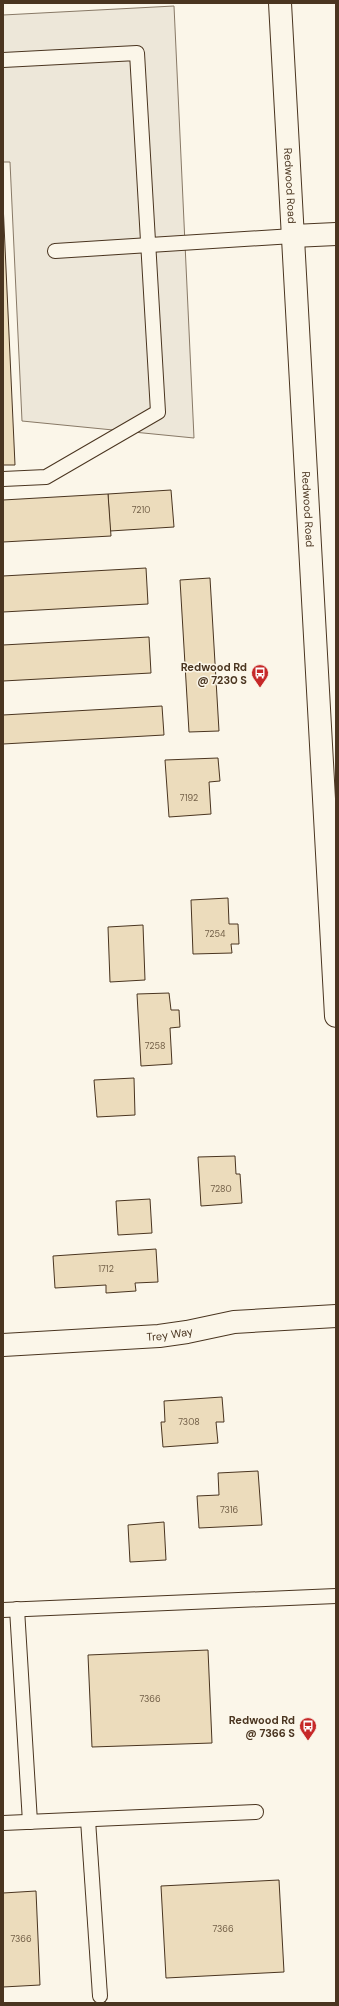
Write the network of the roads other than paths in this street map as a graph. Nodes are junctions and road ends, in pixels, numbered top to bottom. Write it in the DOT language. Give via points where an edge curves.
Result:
graph roads {
  1 [pos="280,3"];
  2 [pos="3,60"];
  3 [pos="336,234"];
  4 [pos="293,236"];
  5 [pos="148,246"];
  6 [pos="55,251"];
  7 [pos="3,479"];
  8 [pos="329,769"];
  9 [pos="336,1016"];
  10 [pos="336,1316"];
  11 [pos="3,1345"];
  12 [pos="336,1596"];
  13 [pos="10,1609"];
  14 [pos="256,1812"];
  15 [pos="88,1820"];
  16 [pos="30,1822"];
  17 [pos="3,1823"];
  18 [pos="100,1996"];
  1 -- 4 [label="main road, Redwood Road"];
  2 -- 5 [label="lane" via="137,53"];
  3 -- 4 [label="main road"];
  4 -- 5 [label="lane"];
  4 -- 8 [label="main road, Redwood Road"];
  5 -- 6 [label="lane"];
  5 -- 7 [label="lane" via="158,412 46,477"];
  8 -- 9 [label="main road, Redwood Road"];
  10 -- 11 [label="main road, Trey Way" via="234,1322 173,1335"];
  12 -- 13 [label="lane"];
  13 -- 16 [label="lane"];
  14 -- 15 [label="lane"];
  15 -- 16 [label="lane"];
  15 -- 18 [label="lane"];
  16 -- 17 [label="lane"];
}
